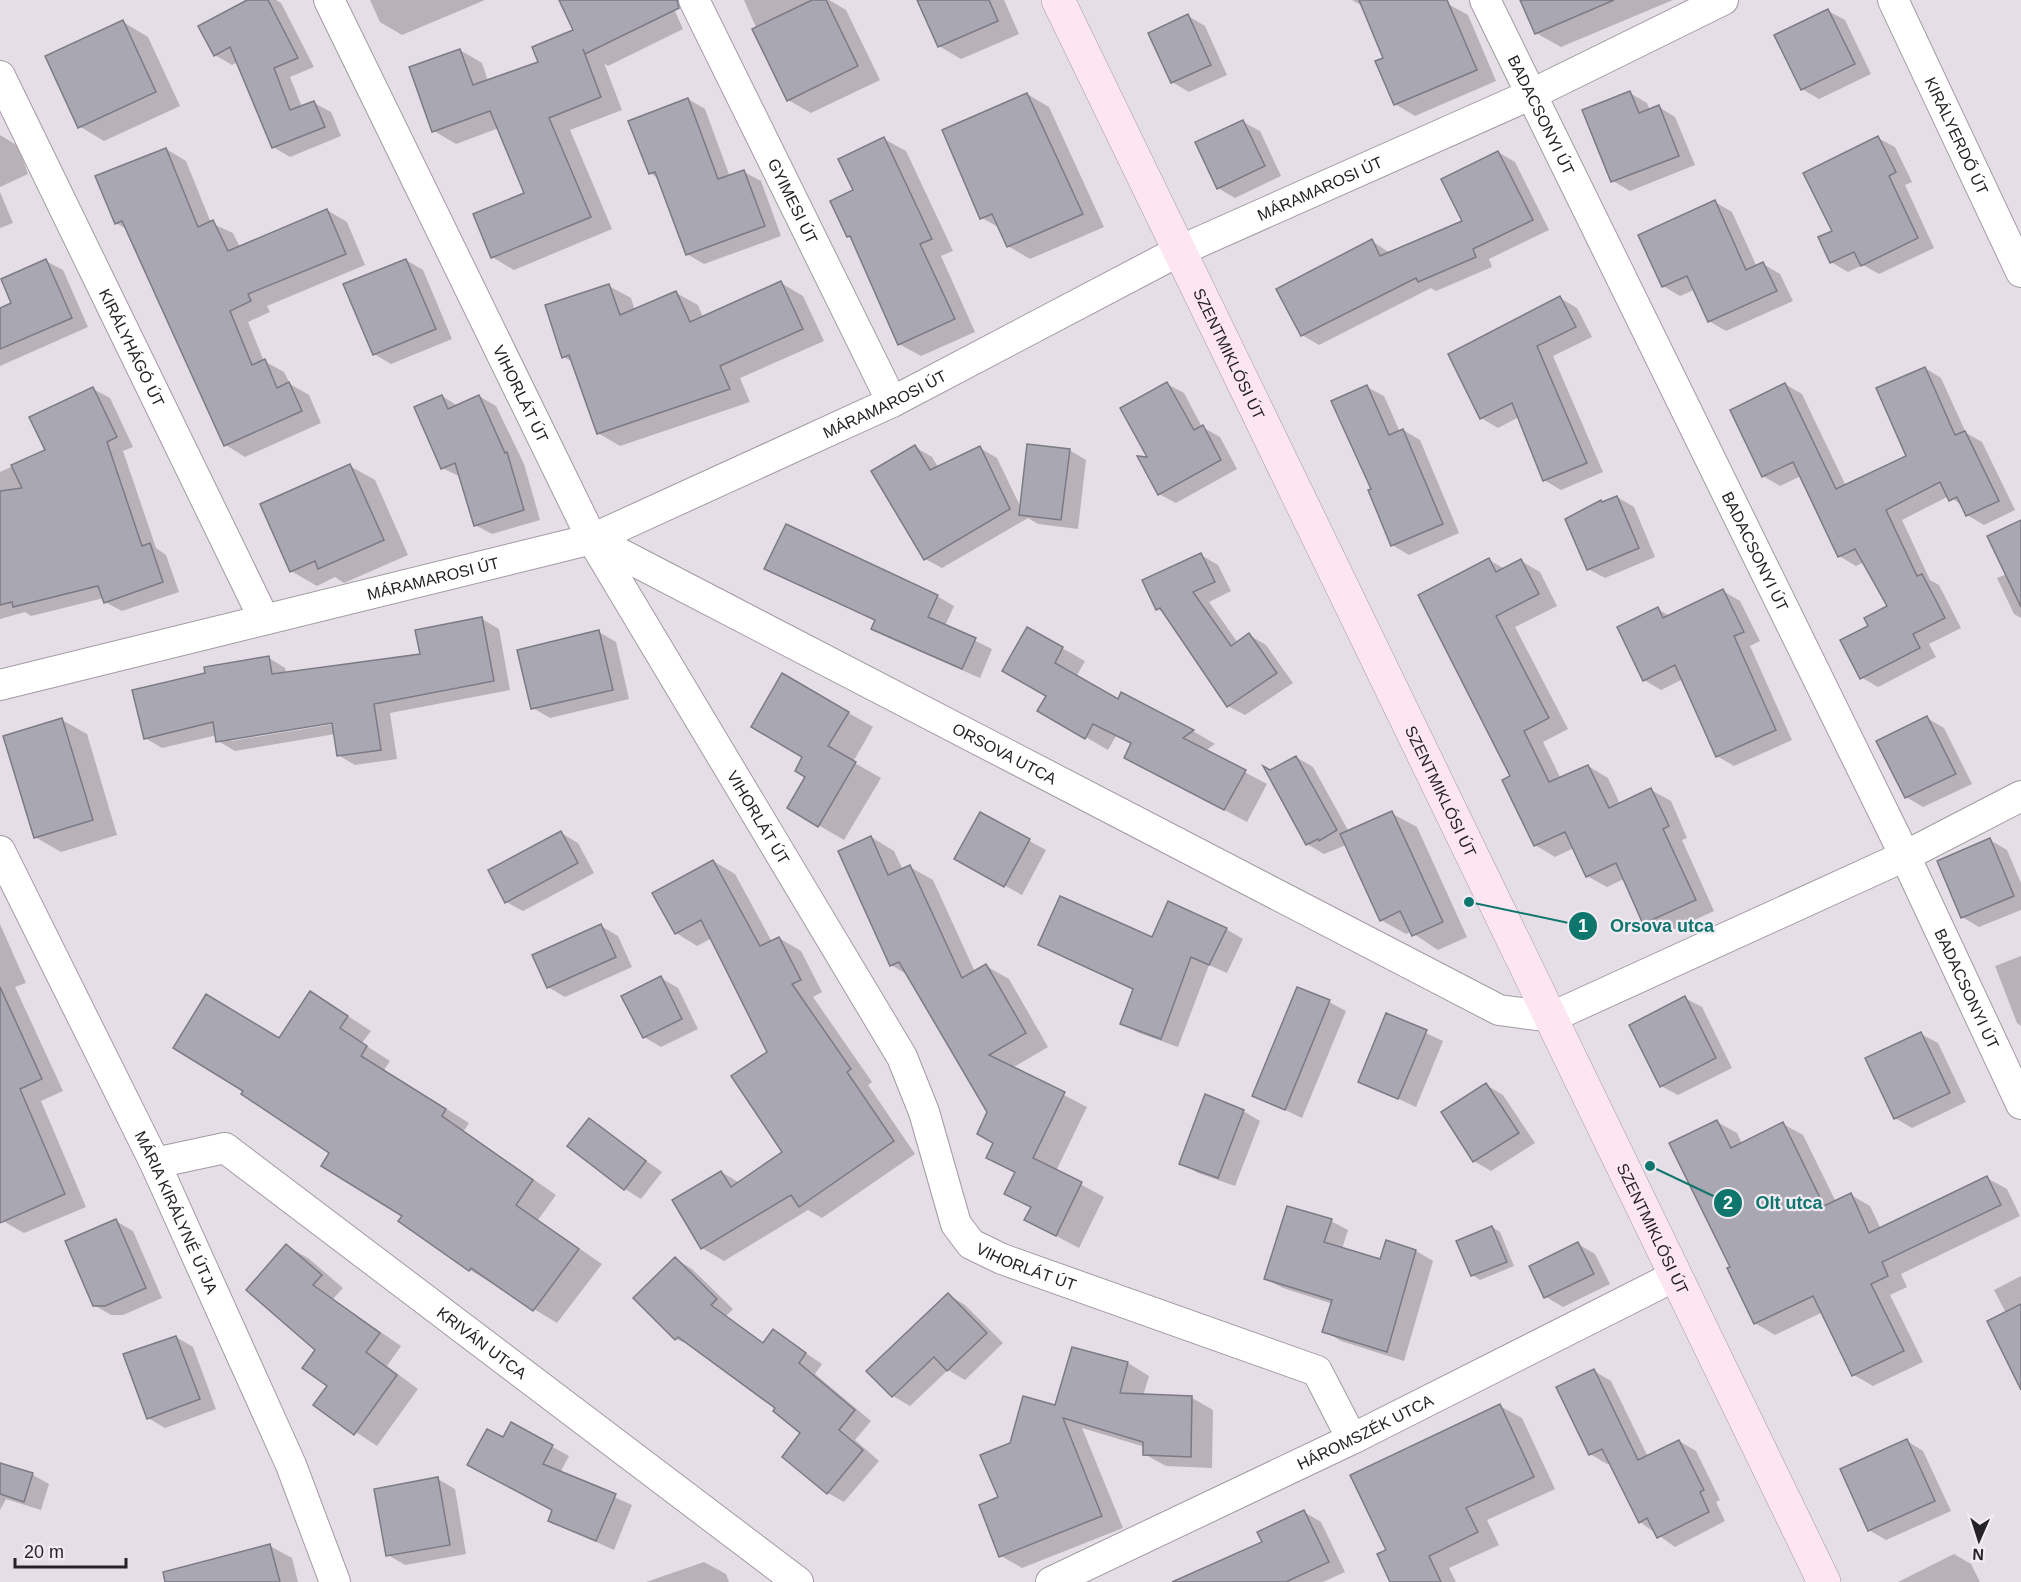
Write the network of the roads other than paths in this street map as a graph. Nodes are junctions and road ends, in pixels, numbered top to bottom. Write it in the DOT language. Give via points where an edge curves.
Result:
graph roads {
  1 [pos="328,0"];
  2 [pos="693,0"];
  3 [pos="1058,0"];
  4 [pos="1485,0"];
  5 [pos="1723,0"];
  6 [pos="1893,0"];
  7 [pos="0,76"];
  8 [pos="1532,94"];
  9 [pos="1179,251"];
  10 [pos="2021,272"];
  11 [pos="892,402"];
  12 [pos="592,539"];
  13 [pos="264,619"];
  14 [pos="0,685"];
  15 [pos="2021,796"];
  16 [pos="0,851"];
  17 [pos="1905,856"];
  18 [pos="1552,1017"];
  19 [pos="2021,1104"];
  20 [pos="154,1163"];
  21 [pos="1675,1276"];
  22 [pos="1352,1439"];
  23 [pos="336,1582"];
  24 [pos="798,1582"];
  25 [pos="1051,1582"];
  26 [pos="1824,1582"];
  1 -- 12 [label="street, VIHORLÁT ÚT"];
  2 -- 11 [label="street, GYIMESI ÚT"];
  3 -- 9 [label="street, SZENTMIKLÓSI ÚT"];
  4 -- 8 [label="street, BADACSONYI ÚT"];
  5 -- 8 [label="street, MÁRAMAROSI ÚT"];
  6 -- 10 [label="street, KIRÁLYERDŐ ÚT"];
  7 -- 13 [label="street, KIRÁLYHÁGÓ ÚT"];
  8 -- 9 [label="street, MÁRAMAROSI ÚT"];
  8 -- 17 [label="street, BADACSONYI ÚT"];
  9 -- 11 [label="street, MÁRAMAROSI ÚT"];
  9 -- 18 [label="street, SZENTMIKLÓSI ÚT"];
  11 -- 12 [label="street, MÁRAMAROSI ÚT"];
  12 -- 13 [label="street, MÁRAMAROSI ÚT"];
  12 -- 18 [label="street, ORSOVA UTCA" via="1499,1010"];
  12 -- 22 [label="street, VIHORLÁT ÚT" via="902,1057 924,1113 956,1224 971,1244 1002,1259 1317,1371"];
  13 -- 14 [label="street, MÁRAMAROSI ÚT"];
  15 -- 17 [label="street"];
  16 -- 20 [label="street, MÁRIA KIRÁLYNÉ ÚTJA"];
  17 -- 18 [label="street"];
  17 -- 19 [label="street, BADACSONYI ÚT"];
  18 -- 21 [label="street, SZENTMIKLÓSI ÚT"];
  20 -- 23 [label="street, MÁRIA KIRÁLYNÉ ÚTJA" via="291,1465"];
  20 -- 24 [label="street, KRIVÁN UTCA" via="225,1148"];
  21 -- 22 [label="street, HÁROMSZÉK UTCA"];
  21 -- 26 [label="street, SZENTMIKLÓSI ÚT"];
  22 -- 25 [label="street, HÁROMSZÉK UTCA"];
}
